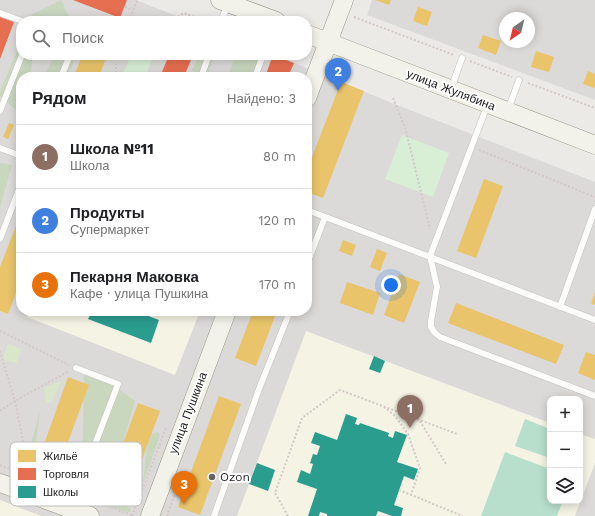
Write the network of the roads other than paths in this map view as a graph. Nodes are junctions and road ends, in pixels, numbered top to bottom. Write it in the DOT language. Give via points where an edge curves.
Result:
graph roads {
  1 [pos="344,0"];
  2 [pos="224,2"];
  3 [pos="0,13"];
  4 [pos="223,16"];
  5 [pos="262,16"];
  6 [pos="16,19"];
  7 [pos="312,36"];
  8 [pos="328,42"];
  9 [pos="462,58"];
  10 [pos="20,60"];
  11 [pos="68,60"];
  12 [pos="207,60"];
  13 [pos="261,60"];
  14 [pos="64,72"];
  15 [pos="203,72"];
  16 [pos="257,72"];
  17 [pos="519,80"];
  18 [pos="312,85"];
  19 [pos="451,90"];
  20 [pos="488,104"];
  21 [pos="0,111"];
  22 [pos="507,111"];
  23 [pos="595,145"];
  24 [pos="0,148"];
  25 [pos="16,154"];
  26 [pos="16,197"];
  27 [pos="595,209"];
  28 [pos="312,212"];
  29 [pos="325,217"];
  30 [pos="0,239"];
  31 [pos="312,251"];
  32 [pos="430,256"];
  33 [pos="560,306"];
  34 [pos="225,316"];
  35 [pos="288,316"];
  36 [pos="595,320"];
  37 [pos="76,368"];
  38 [pos="595,396"];
  39 [pos="96,442"];
  40 [pos="0,483"];
  41 [pos="10,487"];
  42 [pos="63,506"];
  43 [pos="72,506"];
  44 [pos="71,509"];
  45 [pos="90,516"];
  46 [pos="150,516"];
  47 [pos="214,516"];
  1 -- 8 [label="main road"];
  2 -- 4 [label="lane"];
  2 -- 5 [label="main road"];
  3 -- 6 [label="lane"];
  7 -- 8 [label="main road, улица Жулябина"];
  8 -- 18 [label="main road"];
  8 -- 19 [label="main road, улица Жулябина"];
  9 -- 19 [label="lane"];
  10 -- 21 [label="lane"];
  11 -- 14 [label="lane"];
  12 -- 15 [label="lane"];
  13 -- 16 [label="lane"];
  17 -- 22 [label="lane"];
  19 -- 20 [label="main road, улица Жулябина"];
  20 -- 22 [label="main road, улица Жулябина"];
  20 -- 32 [label="lane"];
  22 -- 23 [label="main road, улица Жулябина"];
  24 -- 25 [label="lane"];
  26 -- 30 [label="lane"];
  27 -- 33 [label="lane"];
  28 -- 29 [label="lane"];
  29 -- 31 [label="lane"];
  29 -- 32 [label="lane"];
  32 -- 33 [label="lane"];
  32 -- 38 [label="lane" via="437,287 431,321 435,333"];
  33 -- 36 [label="lane"];
  34 -- 46 [label="main road, улица Пушкина"];
  35 -- 47 [label="lane"];
  37 -- 39 [label="lane" via="118,384"];
  40 -- 41 [label="main road"];
  42 -- 44 [label="main road"];
  43 -- 44 [label="lane"];
  44 -- 45 [label="main road"];
}
